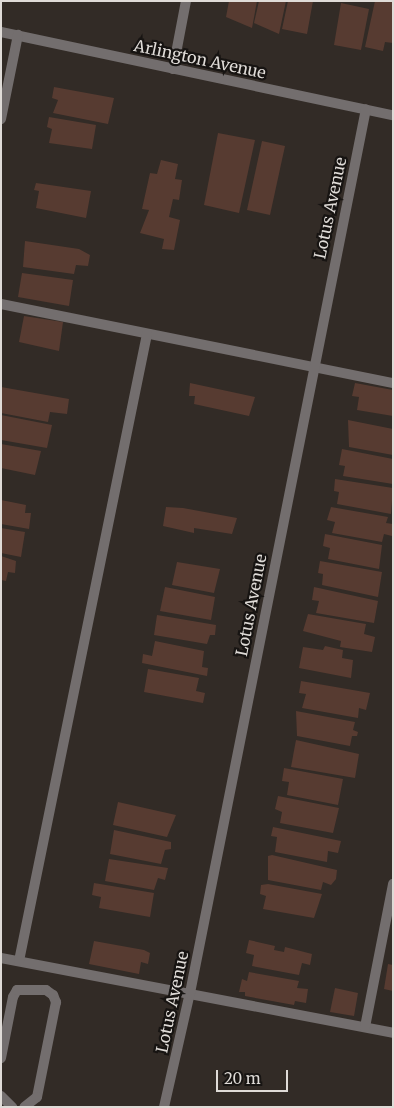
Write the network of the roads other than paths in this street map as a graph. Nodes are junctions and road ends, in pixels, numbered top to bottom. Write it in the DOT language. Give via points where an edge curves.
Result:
graph roads {
  1 [pos="186,1"];
  2 [pos="1,32"];
  3 [pos="18,36"];
  4 [pos="173,69"];
  5 [pos="366,110"];
  6 [pos="393,115"];
  7 [pos="1,119"];
  8 [pos="1,304"];
  9 [pos="147,334"];
  10 [pos="313,367"];
  11 [pos="393,383"];
  12 [pos="393,884"];
  13 [pos="1,958"];
  14 [pos="19,961"];
  15 [pos="190,993"];
  16 [pos="365,1027"];
  17 [pos="393,1033"];
  18 [pos="1,1058"];
  19 [pos="1,1096"];
  20 [pos="12,1107"];
  21 [pos="24,1107"];
  22 [pos="164,1107"];
  1 -- 4 [label="street"];
  2 -- 3 [label="street, Arlington Avenue"];
  3 -- 4 [label="street, Arlington Avenue"];
  3 -- 7 [label="street"];
  4 -- 5 [label="street, Arlington Avenue"];
  5 -- 6 [label="street, Arlington Avenue"];
  5 -- 10 [label="street, Lotus Avenue"];
  8 -- 9 [label="street"];
  9 -- 10 [label="street"];
  9 -- 14 [label="street"];
  10 -- 11 [label="street"];
  10 -- 15 [label="street, Lotus Avenue"];
  12 -- 16 [label="street"];
  13 -- 14 [label="street"];
  14 -- 15 [label="street"];
  15 -- 16 [label="street"];
  15 -- 22 [label="street, Lotus Avenue"];
  16 -- 17 [label="street"];
  18 -- 21 [label="street" via="17,990 46,990 53,995 56,1002 37,1097"];
  19 -- 20 [label="street"];
}
